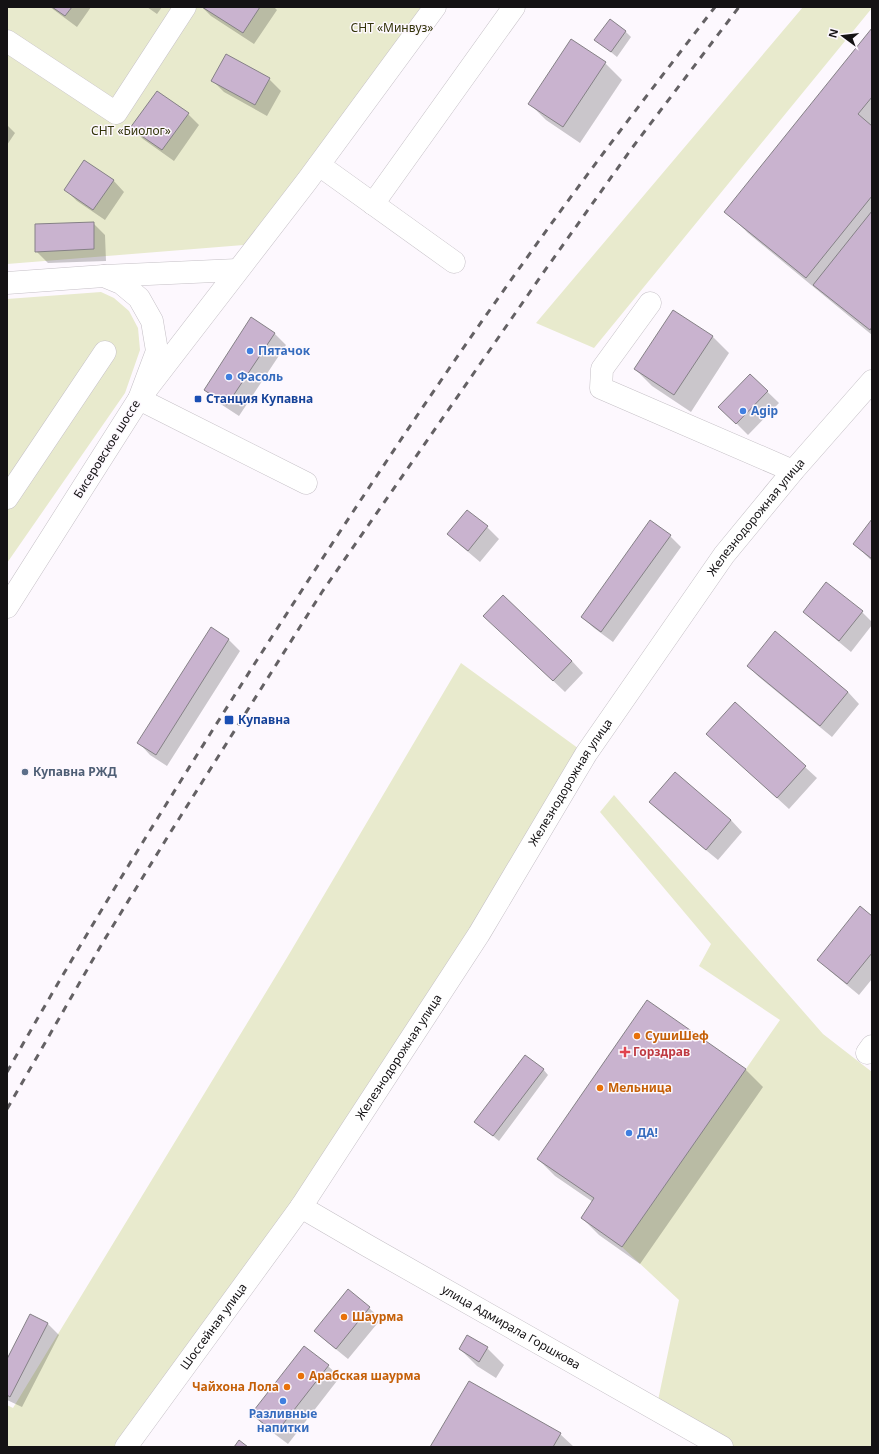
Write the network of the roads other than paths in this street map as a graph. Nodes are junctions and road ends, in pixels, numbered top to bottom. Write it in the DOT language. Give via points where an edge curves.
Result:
graph roads {
  1 [pos="185,7"];
  2 [pos="435,7"];
  3 [pos="514,7"];
  4 [pos="7,41"];
  5 [pos="319,165"];
  6 [pos="373,204"];
  7 [pos="454,262"];
  8 [pos="237,270"];
  9 [pos="104,276"];
  10 [pos="7,283"];
  11 [pos="650,303"];
  12 [pos="105,352"];
  13 [pos="868,390"];
  14 [pos="139,399"];
  15 [pos="793,471"];
  16 [pos="306,483"];
  17 [pos="7,498"];
  18 [pos="7,607"];
  19 [pos="301,1207"];
  20 [pos="690,1440"];
  21 [pos="126,1447"];
  22 [pos="722,1447"];
  1 -- 4 [label="main road" via="116,113"];
  2 -- 5 [label="main road"];
  3 -- 6 [label="main road"];
  5 -- 6 [label="main road"];
  5 -- 8 [label="main road"];
  6 -- 7 [label="main road"];
  8 -- 9 [label="main road"];
  8 -- 14 [label="main road"];
  9 -- 10 [label="main road, Бисеровское шоссе"];
  9 -- 14 [label="main road, Бисеровское шоссе" via="121,283 139,298 152,321 157,352"];
  11 -- 15 [label="main road" via="602,369 601,388"];
  12 -- 17 [label="main road"];
  13 -- 15 [label="main road, Железнодорожная улица"];
  14 -- 16 [label="main road"];
  14 -- 18 [label="main road, Бисеровское шоссе"];
  15 -- 19 [label="main road, Железнодорожная улица" via="724,555 586,754 479,934"];
  19 -- 20 [label="main road, улица Адмирала Горшкова"];
  19 -- 21 [label="main road, Шоссейная улица"];
  20 -- 22 [label="main road, улица Адмирала Горшкова"];
}
